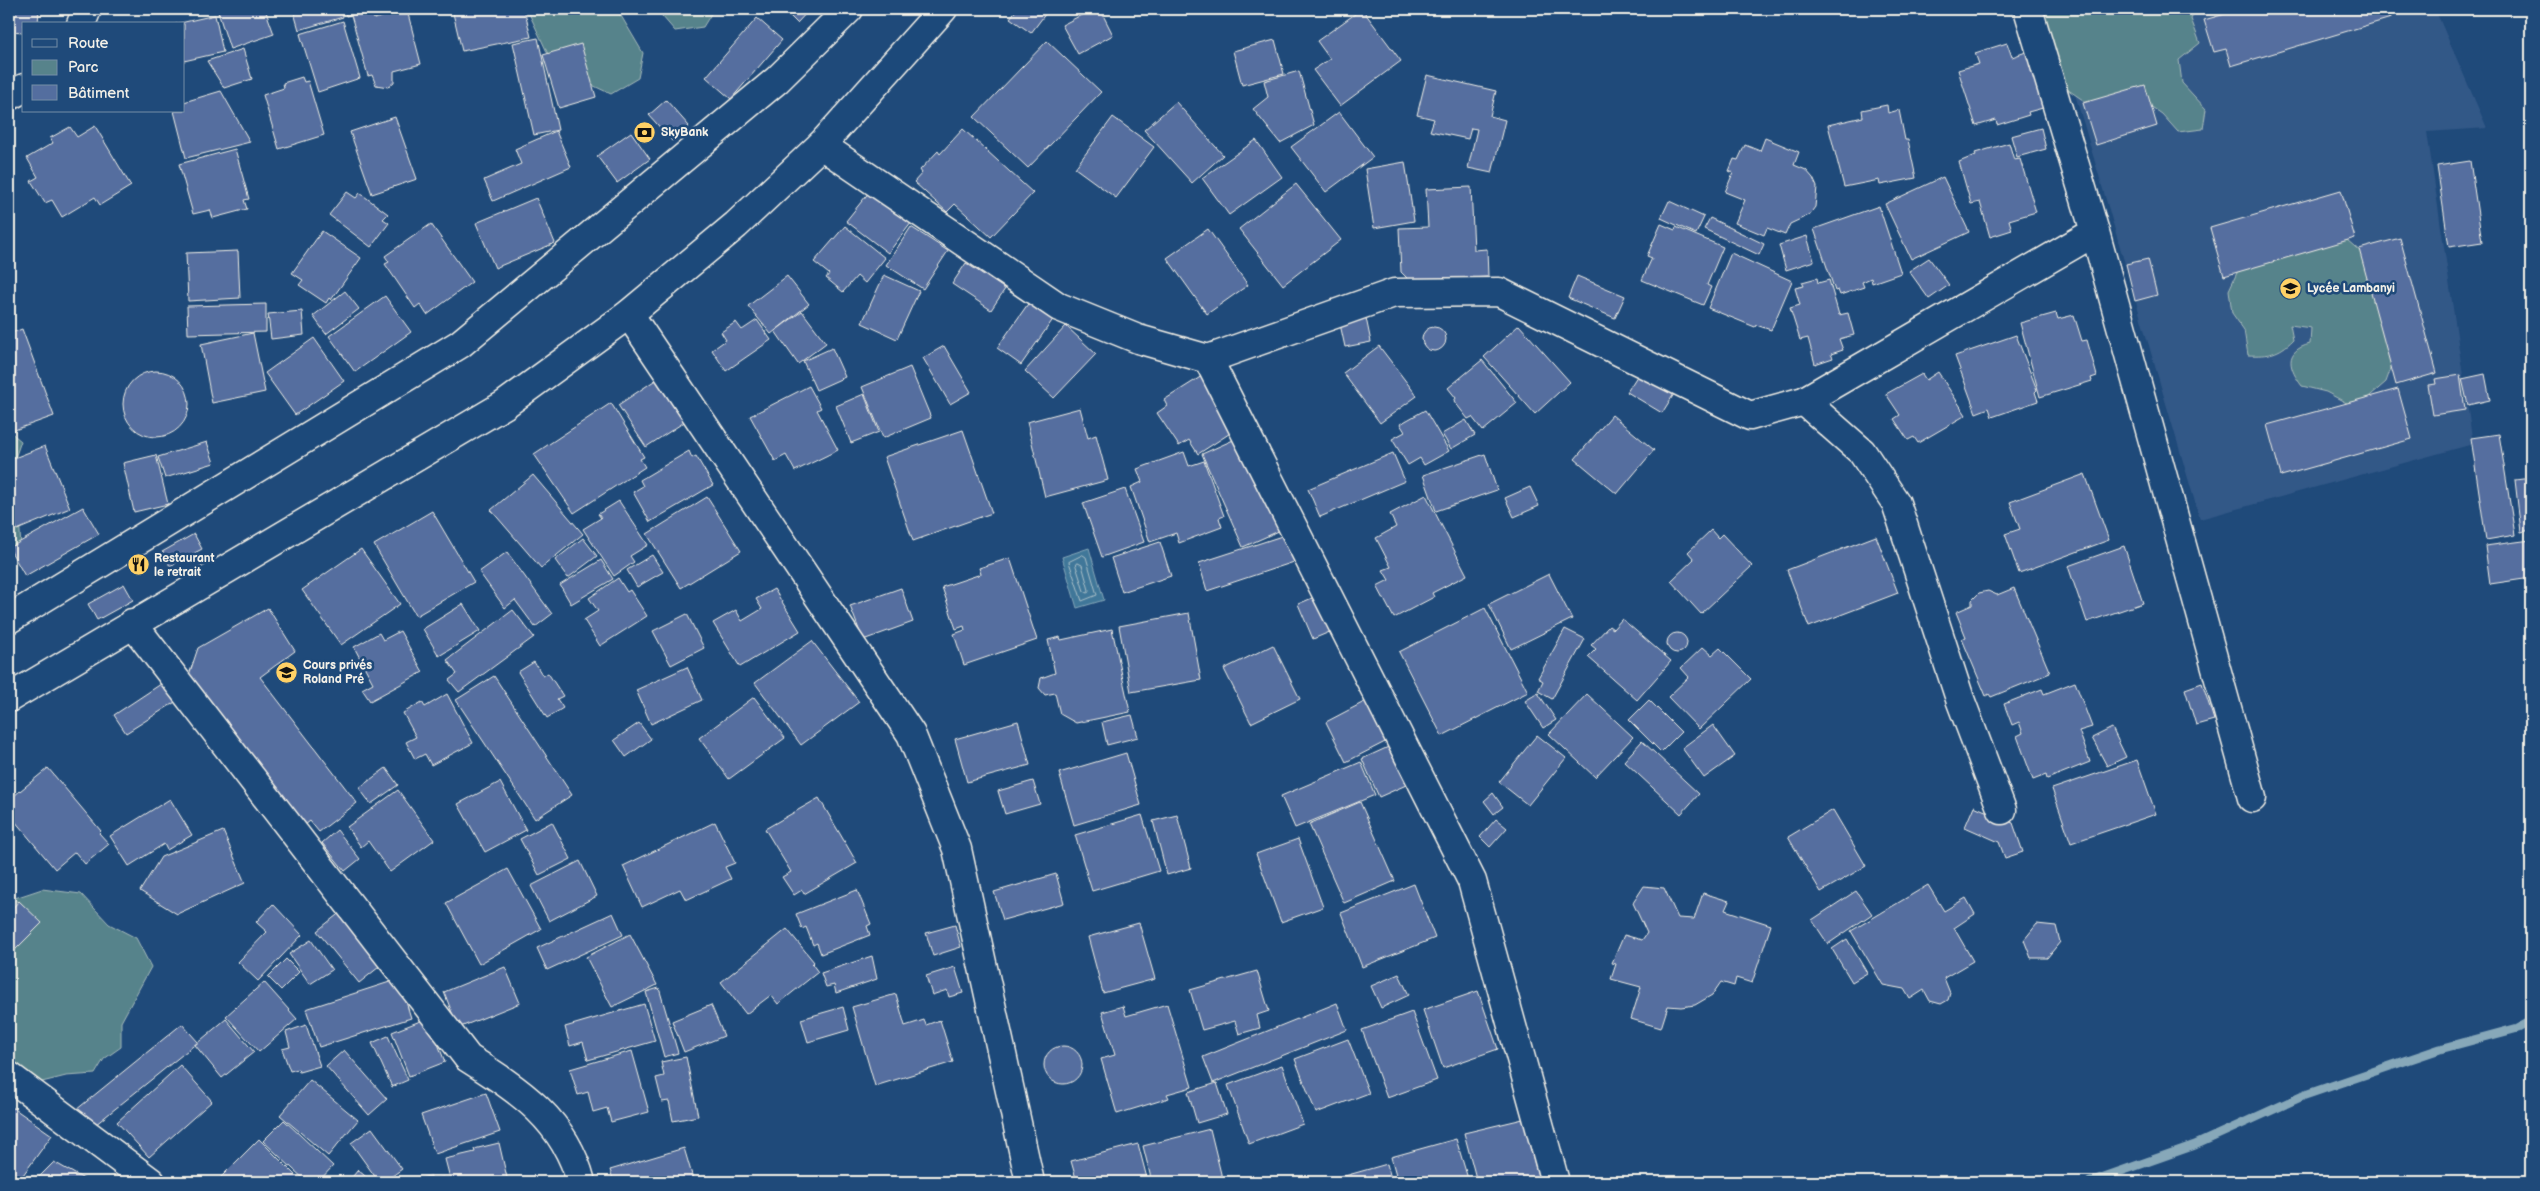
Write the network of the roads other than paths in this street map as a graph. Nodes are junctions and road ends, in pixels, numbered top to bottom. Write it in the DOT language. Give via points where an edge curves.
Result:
graph roads {
  1 [pos="87,9"];
  2 [pos="849,9"];
  3 [pos="943,9"];
  4 [pos="2028,9"];
  5 [pos="82,22"];
  6 [pos="22,89"];
  7 [pos="9,96"];
  8 [pos="821,145"];
  9 [pos="2095,232"];
  10 [pos="629,314"];
  11 [pos="1208,359"];
  12 [pos="1804,401"];
  13 [pos="9,619"];
  14 [pos="132,623"];
  15 [pos="9,698"];
  16 [pos="2252,798"];
  17 [pos="2002,810"];
  18 [pos="9,1076"];
  19 [pos="151,1182"];
  20 [pos="581,1182"];
  21 [pos="1030,1182"];
  22 [pos="1554,1182"];
  1 -- 5 [label="street"];
  2 -- 13 [label="street" via="777,80 460,344"];
  3 -- 8 [label="street"];
  4 -- 9 [label="street"];
  6 -- 7 [label="street"];
  8 -- 10 [label="street" via="736,225"];
  8 -- 11 [label="street" via="1059,308 1138,339"];
  9 -- 12 [label="street"];
  9 -- 16 [label="street"];
  10 -- 14 [label="street" via="504,405"];
  10 -- 21 [label="street" via="911,734 957,849"];
  11 -- 12 [label="street" via="1394,293 1499,292 1750,416"];
  11 -- 22 [label="street" via="1472,881"];
  12 -- 17 [label="street" via="1862,452 1896,503 1960,698"];
  14 -- 15 [label="street"];
  14 -- 20 [label="street" via="468,1058 510,1085 559,1131 575,1159"];
  18 -- 19 [label="street"];
}
